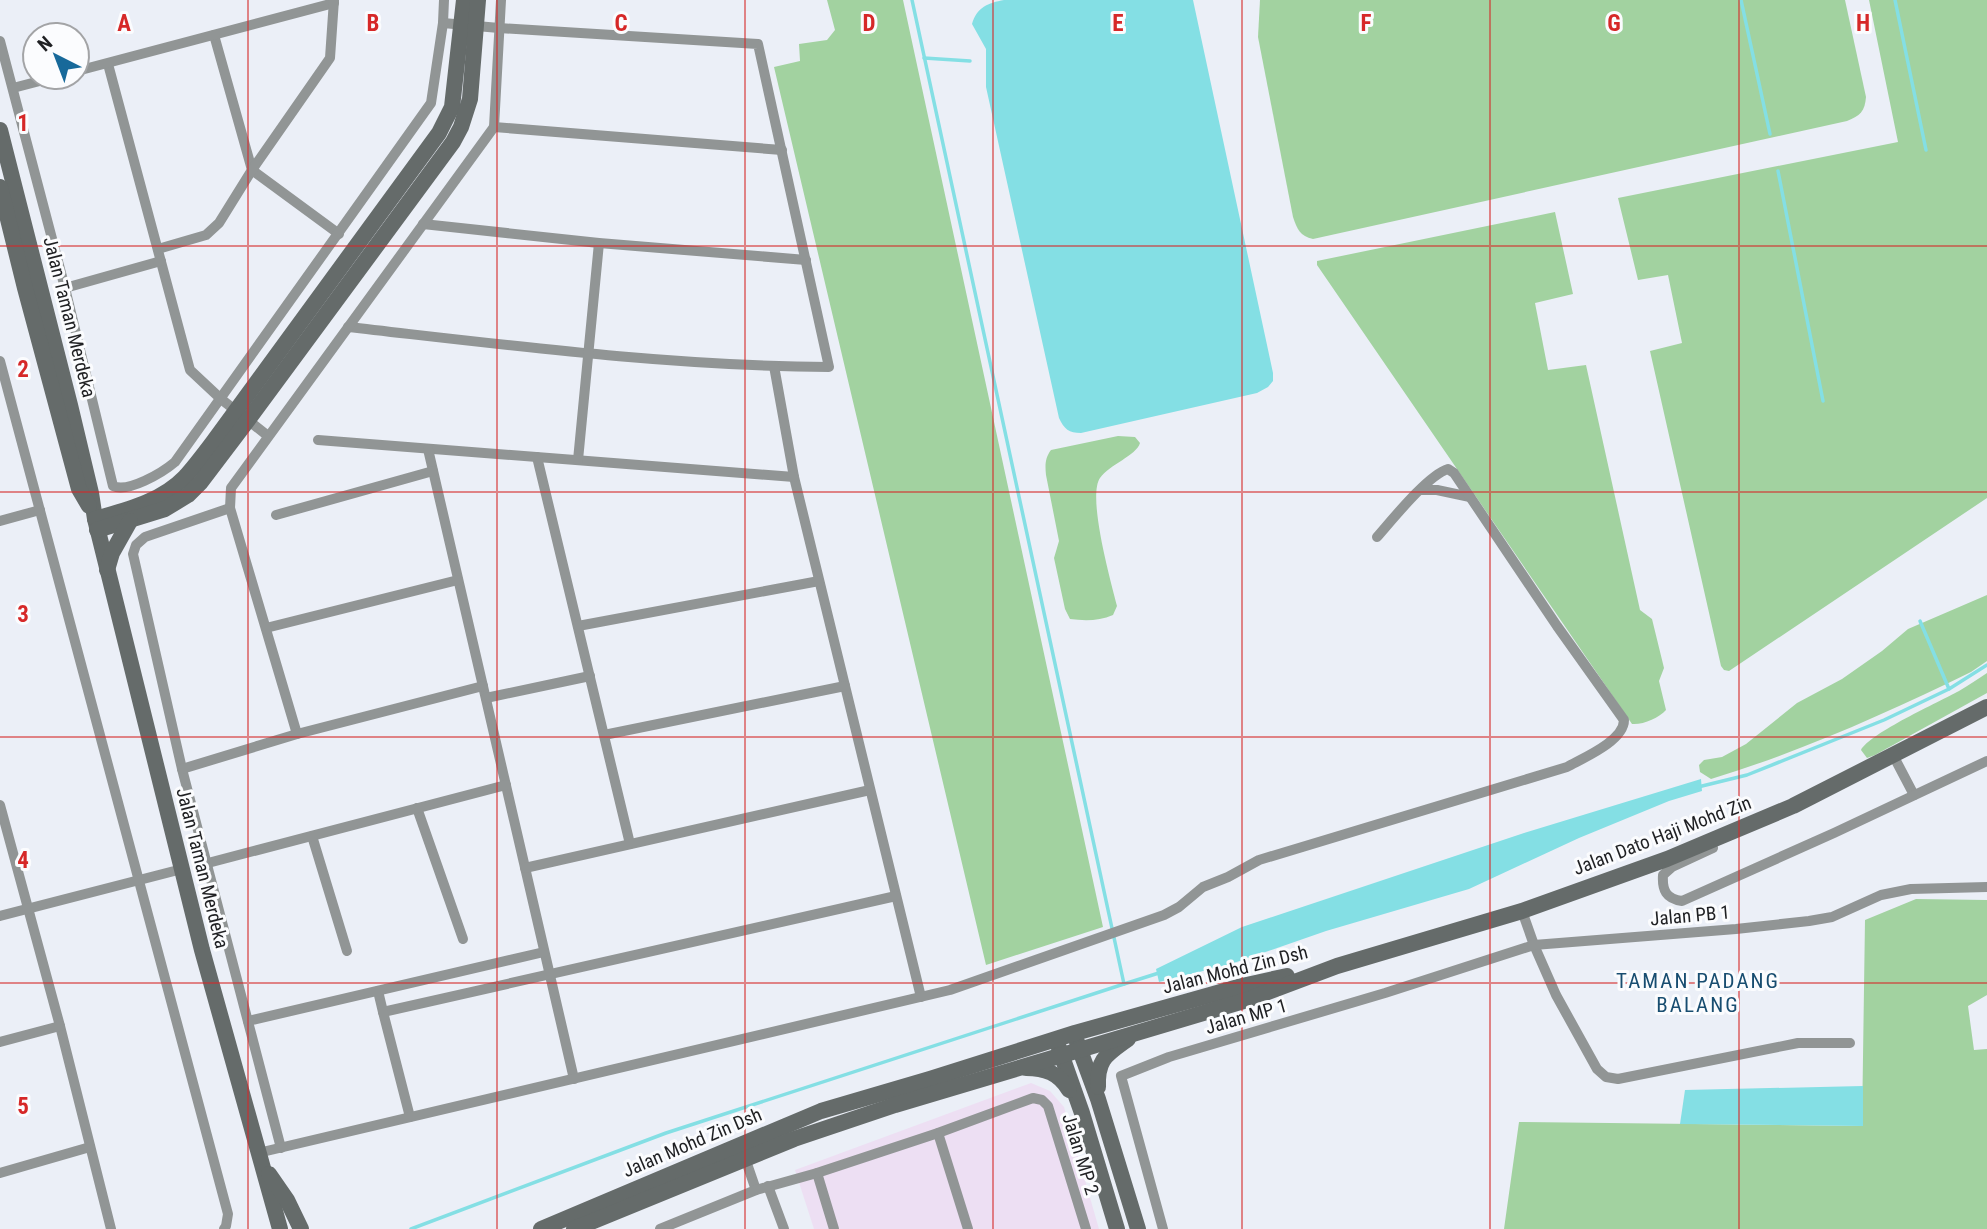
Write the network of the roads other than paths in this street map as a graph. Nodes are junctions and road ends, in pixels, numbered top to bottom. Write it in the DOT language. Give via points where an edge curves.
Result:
graph roads {
  1 [pos="444,0"];
  2 [pos="464,0"];
  3 [pos="478,0"];
  4 [pos="501,0"];
  5 [pos="334,2"];
  6 [pos="443,23"];
  7 [pos="469,25"];
  8 [pos="499,28"];
  9 [pos="214,35"];
  10 [pos="0,41"];
  11 [pos="108,64"];
  12 [pos="91,68"];
  13 [pos="21,86"];
  14 [pos="13,88"];
  15 [pos="494,127"];
  16 [pos="0,130"];
  17 [pos="782,150"];
  18 [pos="252,170"];
  19 [pos="0,187"];
  20 [pos="423,224"];
  21 [pos="339,234"];
  22 [pos="599,243"];
  23 [pos="159,255"];
  24 [pos="806,260"];
  25 [pos="65,288"];
  26 [pos="348,327"];
  27 [pos="589,354"];
  28 [pos="0,361"];
  29 [pos="774,366"];
  30 [pos="221,399"];
  31 [pos="242,416"];
  32 [pos="268,436"];
  33 [pos="318,440"];
  34 [pos="428,449"];
  35 [pos="537,457"];
  36 [pos="578,460"];
  37 [pos="433,471"];
  38 [pos="794,477"];
  39 [pos="1421,490"];
  40 [pos="92,493"];
  41 [pos="1470,497"];
  42 [pos="230,508"];
  43 [pos="40,510"];
  44 [pos="276,514"];
  45 [pos="126,516"];
  46 [pos="0,521"];
  47 [pos="95,521"];
  48 [pos="1377,537"];
  49 [pos="107,570"];
  50 [pos="458,580"];
  51 [pos="819,581"];
  52 [pos="578,626"];
  53 [pos="266,628"];
  54 [pos="590,677"];
  55 [pos="845,687"];
  56 [pos="484,692"];
  57 [pos="1987,707"];
  58 [pos="297,734"];
  59 [pos="604,735"];
  60 [pos="1893,755"];
  61 [pos="1987,761"];
  62 [pos="182,769"];
  63 [pos="506,785"];
  64 [pos="870,790"];
  65 [pos="1914,795"];
  66 [pos="0,805"];
  67 [pos="417,808"];
  68 [pos="1741,828"];
  69 [pos="312,836"];
  70 [pos="630,844"];
  71 [pos="208,863"];
  72 [pos="525,867"];
  73 [pos="182,869"];
  74 [pos="139,880"];
  75 [pos="1987,887"];
  76 [pos="896,896"];
  77 [pos="28,909"];
  78 [pos="1521,911"];
  79 [pos="0,916"];
  80 [pos="463,939"];
  81 [pos="1534,945"];
  82 [pos="347,951"];
  83 [pos="544,952"];
  84 [pos="1337,966"];
  85 [pos="550,974"];
  86 [pos="378,991"];
  87 [pos="921,997"];
  88 [pos="383,1013"];
  89 [pos="248,1021"];
  90 [pos="60,1026"];
  91 [pos="1138,1031"];
  92 [pos="1074,1033"];
  93 [pos="1056,1039"];
  94 [pos="0,1042"];
  95 [pos="1850,1043"];
  96 [pos="1080,1050"];
  97 [pos="1062,1055"];
  98 [pos="1019,1068"];
  99 [pos="574,1079"];
  100 [pos="1098,1099"];
  101 [pos="1082,1113"];
  102 [pos="410,1117"];
  103 [pos="938,1133"];
  104 [pos="90,1147"];
  105 [pos="281,1147"];
  106 [pos="259,1157"];
  107 [pos="745,1158"];
  108 [pos="0,1172"];
  109 [pos="817,1173"];
  110 [pos="768,1186"];
  111 [pos="756,1190"];
  112 [pos="111,1229"];
  113 [pos="224,1229"];
  114 [pos="273,1229"];
  115 [pos="281,1229"];
  116 [pos="301,1229"];
  117 [pos="541,1229"];
  118 [pos="574,1229"];
  119 [pos="660,1229"];
  120 [pos="784,1229"];
  121 [pos="834,1229"];
  122 [pos="968,1229"];
  123 [pos="1086,1229"];
  124 [pos="1117,1229"];
  125 [pos="1138,1229"];
  126 [pos="1163,1229"];
  1 -- 6 [label="street"];
  2 -- 7 [label="main road"];
  3 -- 7 [label="main road"];
  4 -- 8 [label="street"];
  5 -- 9 [label="street"];
  5 -- 18 [label="street" via="330,58"];
  6 -- 7 [label="street"];
  6 -- 21 [label="street" via="431,103"];
  7 -- 8 [label="street"];
  7 -- 31 [label="main road" via="470,99 453,142"];
  8 -- 15 [label="street"];
  8 -- 17 [label="street" via="758,44"];
  9 -- 11 [label="street"];
  9 -- 18 [label="street"];
  10 -- 14 [label="street"];
  11 -- 12 [label="street"];
  11 -- 23 [label="street"];
  13 -- 14 [label="street"];
  14 -- 25 [label="street"];
  15 -- 17 [label="street"];
  15 -- 20 [label="street"];
  16 -- 40 [label="main road, Jalan Taman Merdeka"];
  17 -- 24 [label="street"];
  18 -- 21 [label="street"];
  18 -- 23 [label="street" via="213,230"];
  19 -- 47 [label="main road, Jalan Taman Merdeka" via="79,489"];
  20 -- 22 [label="street"];
  20 -- 26 [label="street"];
  21 -- 30 [label="street"];
  22 -- 24 [label="street"];
  22 -- 27 [label="street"];
  23 -- 25 [label="street"];
  23 -- 30 [label="street" via="190,370"];
  24 -- 29 [label="street" via="829,367"];
  25 -- 30 [label="street" via="115,488 152,478 175,462"];
  26 -- 27 [label="street"];
  26 -- 32 [label="street"];
  27 -- 29 [label="street"];
  27 -- 36 [label="street"];
  28 -- 43 [label="street"];
  29 -- 38 [label="street"];
  30 -- 31 [label="street"];
  31 -- 32 [label="street"];
  31 -- 45 [label="main road" via="183,478"];
  32 -- 42 [label="street" via="230,488"];
  33 -- 34 [label="street"];
  34 -- 35 [label="street"];
  34 -- 37 [label="street"];
  35 -- 36 [label="street"];
  35 -- 52 [label="street"];
  36 -- 38 [label="street"];
  37 -- 44 [label="street"];
  37 -- 50 [label="street"];
  38 -- 51 [label="street"];
  39 -- 41 [label="street"];
  39 -- 41 [label="street" via="1448,469"];
  39 -- 48 [label="street"];
  40 -- 45 [label="main road"];
  40 -- 47 [label="main road, Jalan Taman Merdeka"];
  41 -- 87 [label="street" via="1624,720 1620,734 1567,767 1259,860 1203,887 1171,911"];
  42 -- 53 [label="street"];
  42 -- 62 [label="street" via="145,537 133,554"];
  43 -- 46 [label="street"];
  43 -- 74 [label="street"];
  45 -- 47 [label="main road"];
  45 -- 49 [label="main road"];
  47 -- 49 [label="main road, Jalan Taman Merdeka"];
  49 -- 73 [label="main road, Jalan Taman Merdeka"];
  50 -- 53 [label="street"];
  50 -- 56 [label="street"];
  51 -- 52 [label="street"];
  51 -- 55 [label="street"];
  52 -- 54 [label="street"];
  53 -- 58 [label="street"];
  54 -- 56 [label="street"];
  54 -- 59 [label="street"];
  55 -- 59 [label="street"];
  55 -- 64 [label="street"];
  56 -- 58 [label="street"];
  56 -- 63 [label="street"];
  57 -- 60 [label="main road, Jalan Dato Haji Mohd Zin"];
  58 -- 62 [label="street"];
  59 -- 70 [label="street"];
  60 -- 65 [label="street"];
  60 -- 68 [label="main road, Jalan Dato Haji Mohd Zin"];
  61 -- 65 [label="street"];
  62 -- 71 [label="street"];
  63 -- 67 [label="street"];
  63 -- 72 [label="street"];
  64 -- 70 [label="street"];
  64 -- 76 [label="street"];
  65 -- 68 [label="street" via="1682,901 1667,895 1663,875"];
  66 -- 77 [label="street"];
  67 -- 69 [label="street"];
  67 -- 80 [label="street"];
  68 -- 78 [label="main road, Jalan Dato Haji Mohd Zin"];
  69 -- 71 [label="street"];
  69 -- 82 [label="street"];
  70 -- 72 [label="street"];
  71 -- 89 [label="street"];
  72 -- 83 [label="street"];
  73 -- 74 [label="street"];
  73 -- 106 [label="main road, Jalan Taman Merdeka"];
  74 -- 77 [label="street"];
  74 -- 113 [label="street" via="228,1214"];
  75 -- 81 [label="street, Jalan PB 1" via="1912,889 1809,921"];
  76 -- 85 [label="street"];
  76 -- 87 [label="street"];
  77 -- 79 [label="street"];
  77 -- 90 [label="street"];
  78 -- 81 [label="street"];
  78 -- 84 [label="main road, Jalan Dato Haji Mohd Zin"];
  81 -- 95 [label="street" via="1556,995 1605,1077 1618,1079 1798,1044"];
  81 -- 126 [label="street, Jalan MP 1" via="1169,1057 1121,1076"];
  83 -- 85 [label="street"];
  83 -- 86 [label="street"];
  84 -- 91 [label="main road, Jalan Mohd Zin Dsh" via="1247,1000"];
  84 -- 92 [label="main road, Jalan Mohd Zin Dsh" via="1242,986"];
  85 -- 88 [label="street"];
  85 -- 99 [label="street"];
  86 -- 88 [label="street"];
  86 -- 89 [label="street"];
  87 -- 99 [label="street"];
  88 -- 102 [label="street"];
  89 -- 105 [label="street"];
  90 -- 94 [label="street"];
  90 -- 104 [label="street"];
  91 -- 96 [label="main road, Jalan Mohd Zin Dsh"];
  91 -- 100 [label="main road" via="1105,1056 1097,1072"];
  92 -- 93 [label="main road, Jalan Mohd Zin Dsh"];
  92 -- 96 [label="main road"];
  93 -- 97 [label="main road"];
  93 -- 117 [label="main road, Jalan Mohd Zin Dsh" via="821,1111"];
  96 -- 97 [label="main road, Jalan Mohd Zin Dsh"];
  96 -- 100 [label="main road"];
  97 -- 98 [label="main road, Jalan Mohd Zin Dsh"];
  97 -- 101 [label="main road"];
  98 -- 101 [label="main road" via="1048,1071 1061,1078"];
  98 -- 107 [label="main road, Jalan Mohd Zin Dsh"];
  99 -- 102 [label="street"];
  100 -- 125 [label="main road"];
  101 -- 124 [label="main road"];
  102 -- 105 [label="street"];
  103 -- 109 [label="street"];
  103 -- 122 [label="street"];
  103 -- 123 [label="street, Jalan MP 2" via="1033,1098 1042,1100 1048,1106"];
  104 -- 108 [label="street"];
  104 -- 112 [label="street"];
  105 -- 106 [label="street"];
  106 -- 114 [label="main road"];
  106 -- 115 [label="main road, Jalan Taman Merdeka"];
  106 -- 116 [label="main road"];
  107 -- 111 [label="street"];
  107 -- 118 [label="main road, Jalan Mohd Zin Dsh"];
  109 -- 110 [label="street"];
  109 -- 121 [label="street"];
  110 -- 111 [label="street"];
  110 -- 120 [label="street"];
  111 -- 119 [label="street"];
}
